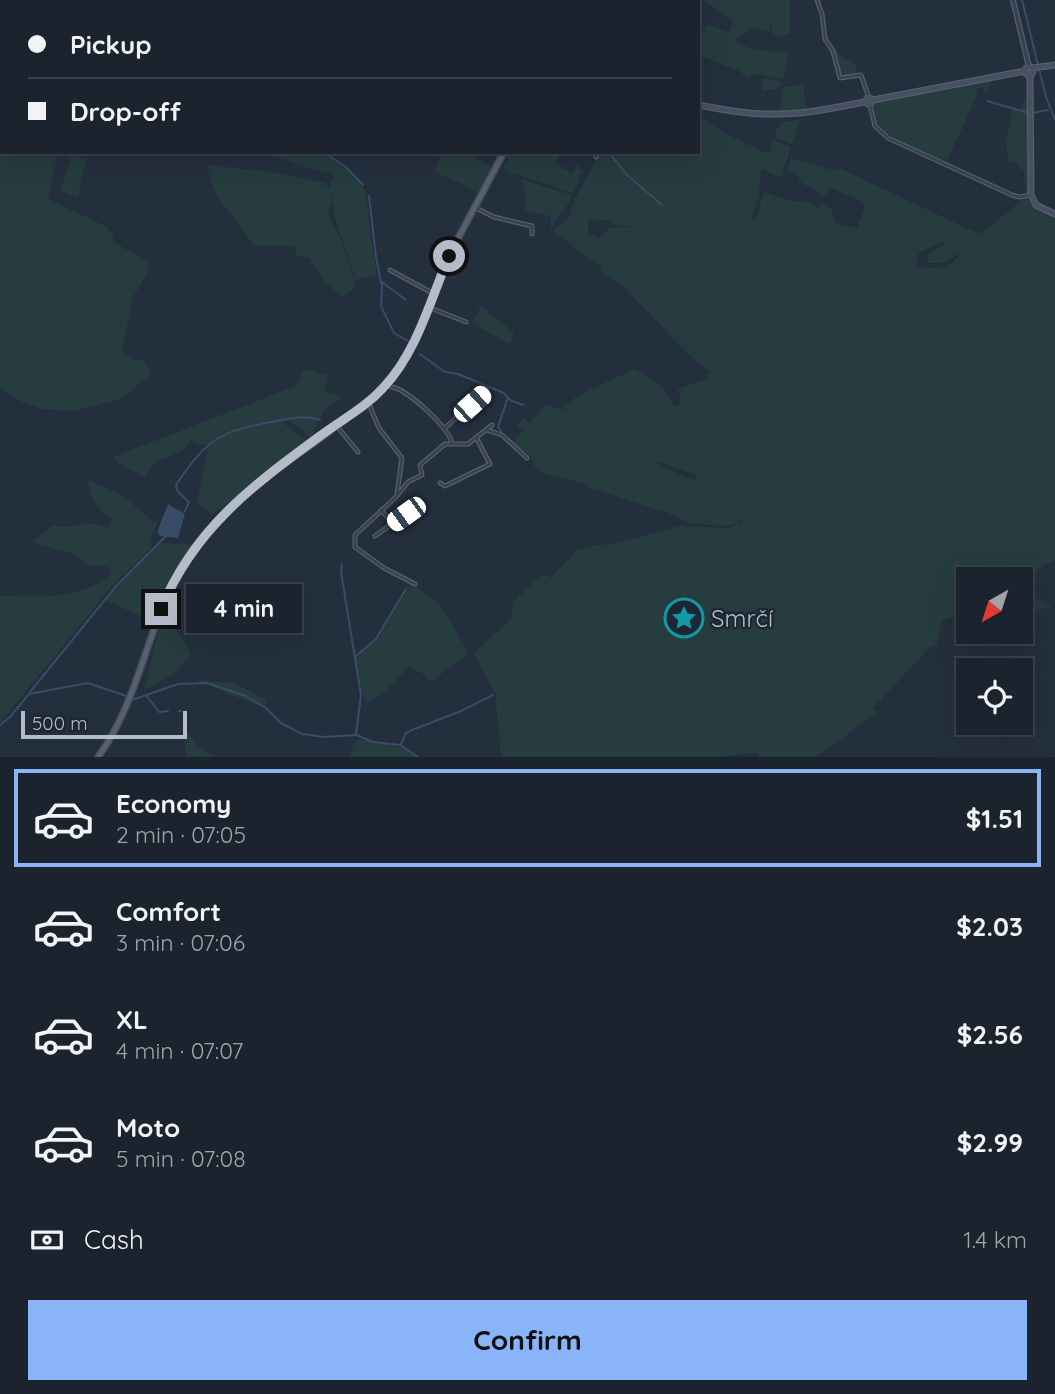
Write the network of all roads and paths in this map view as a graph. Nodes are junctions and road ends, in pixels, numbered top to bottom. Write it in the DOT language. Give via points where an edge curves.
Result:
graph roads {
  1 [pos="817,0"];
  2 [pos="1013,0"];
  3 [pos="1055,65"];
  4 [pos="1033,70"];
  5 [pos="869,101"];
  6 [pos="700,105"];
  7 [pos="502,154"];
  8 [pos="598,154"];
  9 [pos="596,157"];
  10 [pos="1031,195"];
  11 [pos="474,207"];
  12 [pos="1055,214"];
  13 [pos="532,234"];
  14 [pos="390,270"];
  15 [pos="434,294"];
  16 [pos="428,307"];
  17 [pos="466,321"];
  18 [pos="386,385"];
  19 [pos="486,390"];
  20 [pos="368,402"];
  21 [pos="492,425"];
  22 [pos="334,427"];
  23 [pos="445,428"];
  24 [pos="487,430"];
  25 [pos="477,439"];
  26 [pos="452,443"];
  27 [pos="358,452"];
  28 [pos="527,458"];
  29 [pos="440,483"];
  30 [pos="397,495"];
  31 [pos="381,510"];
  32 [pos="406,514"];
  33 [pos="392,523"];
  34 [pos="375,536"];
  35 [pos="415,584"];
  36 [pos="98,757"];
  1 -- 5 [label="street" via="840,78 861,75"];
  2 -- 4 [label="street"];
  3 -- 4 [label="main road"];
  4 -- 5 [label="main road"];
  4 -- 10 [label="main road"];
  5 -- 6 [label="main road" via="778,114"];
  5 -- 10 [label="street" via="882,134 1012,195"];
  7 -- 11 [label="main road"];
  8 -- 9 [label="street"];
  10 -- 12 [label="main road" via="1036,205"];
  11 -- 13 [label="street" via="532,226"];
  11 -- 15 [label="main road"];
  14 -- 15 [label="street"];
  15 -- 16 [label="main road"];
  16 -- 17 [label="street"];
  16 -- 18 [label="main road" via="410,349"];
  18 -- 20 [label="main road"];
  18 -- 23 [label="street" via="403,391"];
  19 -- 23 [label="street"];
  20 -- 22 [label="main road"];
  20 -- 30 [label="street" via="379,428 402,458"];
  21 -- 24 [label="street"];
  22 -- 27 [label="street"];
  22 -- 36 [label="main road" via="234,502 190,554 161,609 125,710"];
  23 -- 26 [label="street"];
  24 -- 25 [label="street"];
  24 -- 28 [label="street" via="502,435"];
  25 -- 26 [label="street"];
  25 -- 29 [label="street" via="490,464 445,486"];
  26 -- 30 [label="street" via="421,465 422,475"];
  30 -- 31 [label="street"];
  31 -- 33 [label="street"];
  31 -- 35 [label="street" via="355,535 355,547"];
  32 -- 33 [label="street"];
  33 -- 34 [label="street"];
}
